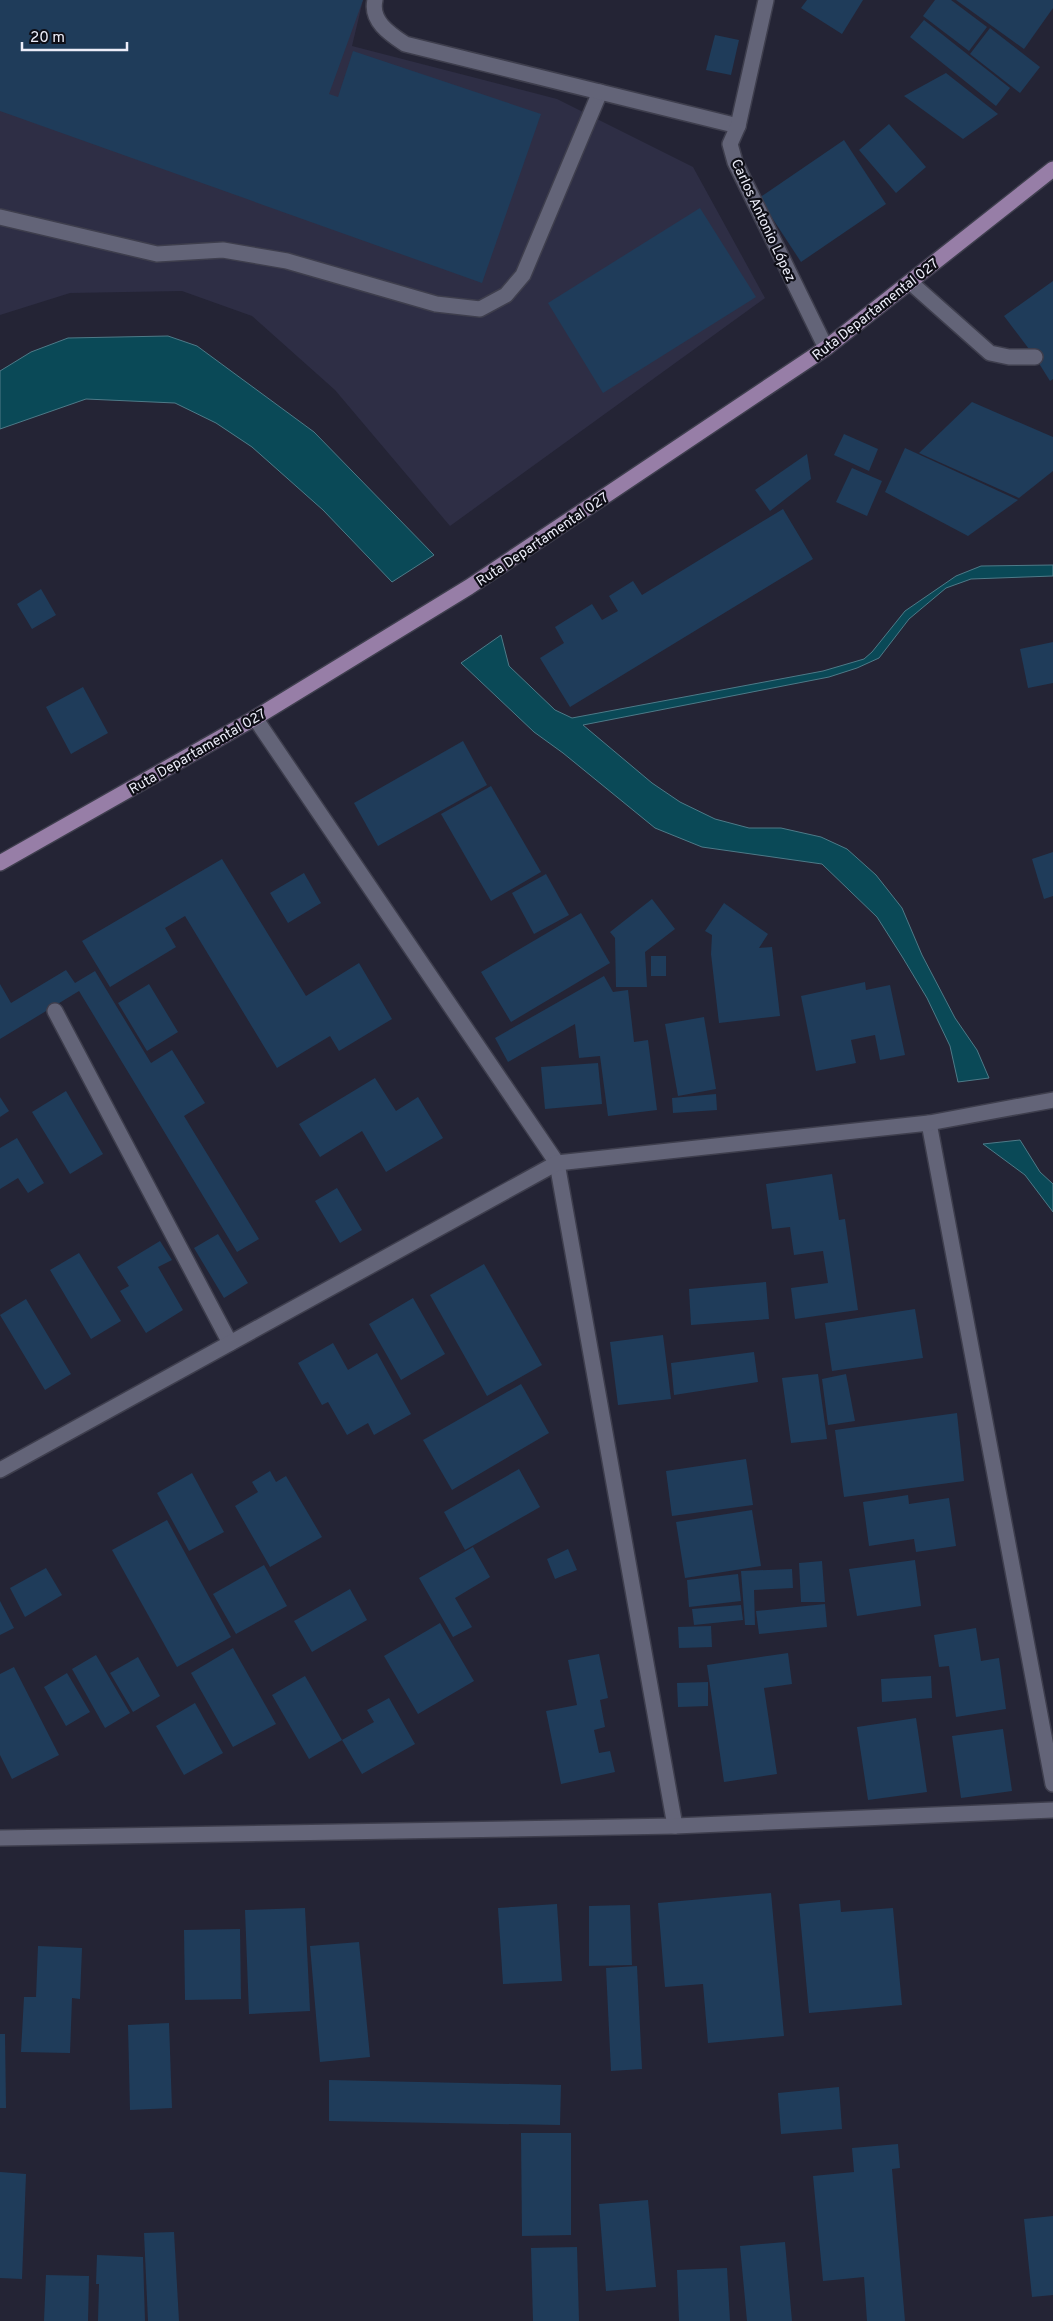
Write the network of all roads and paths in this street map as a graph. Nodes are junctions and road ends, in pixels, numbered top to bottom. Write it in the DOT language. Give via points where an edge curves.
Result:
graph roads {
  1 [pos="375,0"];
  2 [pos="766,0"];
  3 [pos="600,92"];
  4 [pos="738,126"];
  5 [pos="1053,169"];
  6 [pos="0,218"];
  7 [pos="910,282"];
  8 [pos="826,348"];
  9 [pos="1035,357"];
  10 [pos="255,718"];
  11 [pos="0,863"];
  12 [pos="55,1011"];
  13 [pos="1053,1100"];
  14 [pos="929,1123"];
  15 [pos="557,1163"];
  16 [pos="230,1343"];
  17 [pos="0,1470"];
  18 [pos="1053,1784"];
  19 [pos="1053,1810"];
  20 [pos="675,1826"];
  21 [pos="0,1838"];
  1 -- 3 [label="street" via="373,5 382,28 405,44"];
  2 -- 4 [label="street, Carlos Antonio López"];
  3 -- 4 [label="street"];
  3 -- 6 [label="street" via="523,275 506,295 480,309 436,304 286,261 223,250 158,254"];
  4 -- 8 [label="street, Carlos Antonio López" via="730,144 735,162"];
  5 -- 7 [label="main road, Ruta Departamental 027"];
  7 -- 8 [label="main road, Ruta Departamental 027"];
  7 -- 9 [label="street" via="990,353"];
  8 -- 10 [label="main road, Ruta Departamental 027" via="469,587"];
  10 -- 11 [label="main road, Ruta Departamental 027"];
  10 -- 15 [label="street"];
  12 -- 16 [label="street"];
  13 -- 14 [label="street"];
  14 -- 15 [label="street"];
  14 -- 18 [label="street"];
  15 -- 16 [label="street"];
  15 -- 20 [label="street"];
  16 -- 17 [label="street"];
  19 -- 20 [label="street"];
  20 -- 21 [label="street"];
}
